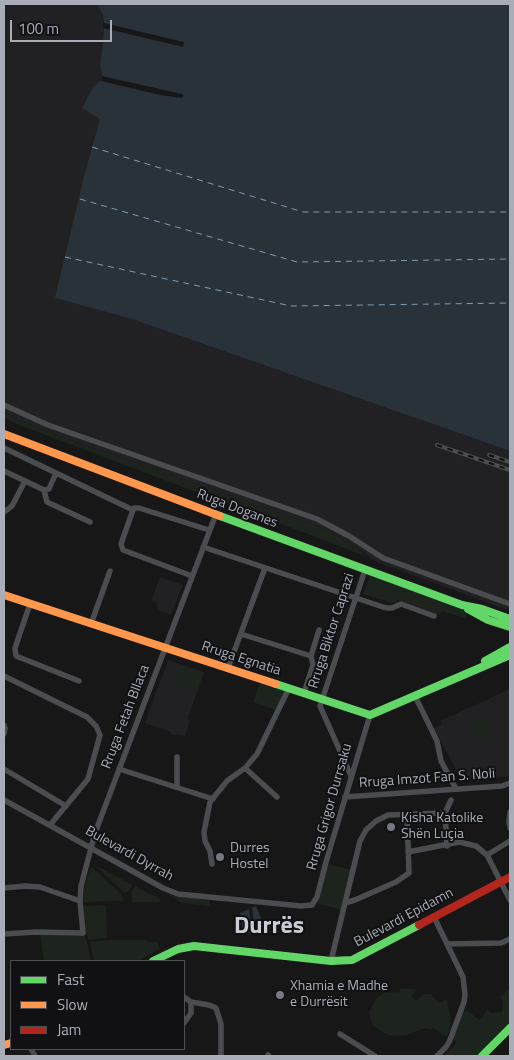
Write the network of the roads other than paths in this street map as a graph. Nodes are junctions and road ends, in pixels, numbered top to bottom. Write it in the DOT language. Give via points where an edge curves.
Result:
graph roads {
  1 [pos="4,405"];
  2 [pos="4,434"];
  3 [pos="4,448"];
  4 [pos="4,471"];
  5 [pos="56,473"];
  6 [pos="25,481"];
  7 [pos="44,490"];
  8 [pos="133,510"];
  9 [pos="4,512"];
  10 [pos="216,514"];
  11 [pos="90,522"];
  12 [pos="209,530"];
  13 [pos="203,547"];
  14 [pos="265,568"];
  15 [pos="365,570"];
  16 [pos="110,571"];
  17 [pos="192,576"];
  18 [pos="4,595"];
  19 [pos="355,598"];
  20 [pos="30,604"];
  21 [pos="510,604"];
  22 [pos="462,605"];
  23 [pos="434,616"];
  24 [pos="510,619"];
  25 [pos="91,624"];
  26 [pos="510,628"];
  27 [pos="319,630"];
  28 [pos="241,634"];
  29 [pos="510,647"];
  30 [pos="165,648"];
  31 [pos="510,654"];
  32 [pos="310,656"];
  33 [pos="228,668"];
  34 [pos="466,673"];
  35 [pos="6,678"];
  36 [pos="79,681"];
  37 [pos="4,685"];
  38 [pos="289,688"];
  39 [pos="304,693"];
  40 [pos="415,696"];
  41 [pos="322,699"];
  42 [pos="370,715"];
  43 [pos="4,725"];
  44 [pos="4,734"];
  45 [pos="177,757"];
  46 [pos="245,768"];
  47 [pos="4,769"];
  48 [pos="119,769"];
  49 [pos="351,776"];
  50 [pos="510,783"];
  51 [pos="176,787"];
  52 [pos="456,789"];
  53 [pos="277,797"];
  54 [pos="345,797"];
  55 [pos="213,799"];
  56 [pos="4,800"];
  57 [pos="451,800"];
  58 [pos="66,806"];
  59 [pos="510,812"];
  60 [pos="445,813"];
  61 [pos="407,814"];
  62 [pos="50,825"];
  63 [pos="510,828"];
  64 [pos="510,842"];
  65 [pos="447,846"];
  66 [pos="92,848"];
  67 [pos="408,852"];
  68 [pos="487,855"];
  69 [pos="212,864"];
  70 [pos="510,877"];
  71 [pos="501,882"];
  72 [pos="4,888"];
  73 [pos="80,900"];
  74 [pos="510,900"];
  75 [pos="345,903"];
  76 [pos="312,905"];
  77 [pos="434,917"];
  78 [pos="4,934"];
  79 [pos="510,939"];
  80 [pos="447,944"];
  81 [pos="157,960"];
  82 [pos="331,961"];
  83 [pos="185,998"];
  84 [pos="191,1002"];
  85 [pos="185,1022"];
  86 [pos="510,1028"];
  87 [pos="340,1034"];
  88 [pos="221,1056"];
  89 [pos="375,1056"];
  90 [pos="437,1056"];
  91 [pos="482,1056"];
  1 -- 21 [label="street" via="48,425 317,519 383,558"];
  2 -- 10 [label="main road, Ruga Doganes"];
  3 -- 5 [label="street"];
  4 -- 6 [label="street"];
  5 -- 7 [label="street" via="49,489"];
  5 -- 8 [label="street"];
  6 -- 7 [label="street"];
  6 -- 9 [label="street" via="12,506"];
  7 -- 11 [label="street" via="47,502"];
  8 -- 12 [label="street" via="139,508"];
  8 -- 17 [label="street" via="121,544 123,550"];
  10 -- 12 [label="street, Rruga Fetah Bllaca"];
  10 -- 15 [label="main road, Ruga Doganes"];
  12 -- 13 [label="street, Rruga Fetah Bllaca"];
  13 -- 14 [label="street"];
  13 -- 17 [label="street, Rruga Fetah Bllaca"];
  14 -- 19 [label="street"];
  14 -- 28 [label="street"];
  15 -- 19 [label="street, Rruga Biktor Caprazi"];
  15 -- 22 [label="main road, Ruga Doganes"];
  16 -- 25 [label="street"];
  17 -- 30 [label="street, Rruga Fetah Bllaca"];
  18 -- 20 [label="main road, Rruga Egnatia"];
  19 -- 23 [label="street" via="389,608 400,604"];
  19 -- 41 [label="street, Rruga Biktor Caprazi"];
  20 -- 25 [label="main road, Rruga Egnatia"];
  20 -- 36 [label="street" via="15,648 16,656"];
  22 -- 24 [label="main road"];
  22 -- 26 [label="main road"];
  25 -- 30 [label="main road, Rruga Egnatia"];
  27 -- 32 [label="street"];
  28 -- 32 [label="street"];
  28 -- 33 [label="street"];
  29 -- 34 [label="main road"];
  30 -- 33 [label="main road, Rruga Egnatia"];
  30 -- 48 [label="street, Rruga Fetah Bllaca"];
  31 -- 34 [label="main road"];
  32 -- 39 [label="street" via="313,665"];
  33 -- 38 [label="main road, Rruga Egnatia"];
  34 -- 40 [label="main road"];
  35 -- 37 [label="street"];
  35 -- 58 [label="street" via="87,717 96,726 100,736 88,779"];
  38 -- 39 [label="main road, Rruga Egnatia"];
  38 -- 46 [label="street" via="262,745"];
  39 -- 41 [label="main road, Rruga Egnatia"];
  40 -- 42 [label="main road"];
  40 -- 52 [label="street"];
  41 -- 42 [label="main road, Rruga Egnatia"];
  41 -- 49 [label="street" via="322,713"];
  42 -- 49 [label="street, Rruga Grigor Durrsaku"];
  43 -- 44 [label="street"];
  45 -- 51 [label="street"];
  46 -- 53 [label="street"];
  46 -- 55 [label="street"];
  47 -- 58 [label="street"];
  48 -- 51 [label="street"];
  48 -- 66 [label="street, Rruga Fetah Bllaca"];
  49 -- 54 [label="street, Rruga Grigor Durrsaku"];
  50 -- 52 [label="street, Rruga Imzot Fan S. Noli"];
  51 -- 55 [label="street"];
  52 -- 54 [label="street, Rruga Imzot Fan S. Noli"];
  54 -- 76 [label="street, Rruga Grigor Durrsaku"];
  55 -- 69 [label="street" via="204,832"];
  56 -- 62 [label="street, Bulevardi Dyrrah"];
  57 -- 60 [label="street"];
  58 -- 62 [label="street"];
  59 -- 63 [label="street"];
  60 -- 61 [label="street"];
  60 -- 65 [label="street"];
  61 -- 67 [label="street"];
  61 -- 75 [label="street" via="388,815 366,830 360,841"];
  62 -- 66 [label="street, Bulevardi Dyrrah"];
  64 -- 68 [label="street"];
  65 -- 67 [label="street"];
  65 -- 68 [label="street" via="459,842 470,844"];
  66 -- 73 [label="street, Rruga Fetah Bllaca"];
  66 -- 76 [label="street, Bulevardi Dyrrah" via="178,894"];
  67 -- 75 [label="street" via="409,874"];
  68 -- 71 [label="street"];
  70 -- 71 [label="main road, Bulevardi Epidamn"];
  71 -- 74 [label="street"];
  71 -- 77 [label="main road, Bulevardi Epidamn"];
  72 -- 73 [label="street" via="40,887"];
  73 -- 78 [label="street, Rruga Fetah Bllaca" via="82,933"];
  75 -- 82 [label="street"];
  77 -- 80 [label="street"];
  77 -- 82 [label="main road, Bulevardi Epidamn" via="352,960"];
  79 -- 80 [label="street" via="501,943"];
  80 -- 90 [label="street" via="463,977 464,1002 446,1048"];
  81 -- 82 [label="main road, Bulevardi Epidamn" via="183,947 194,946"];
  83 -- 84 [label="street"];
  84 -- 85 [label="street" via="191,1013"];
  84 -- 88 [label="street" via="216,1008 221,1024"];
  86 -- 91 [label="main road"];
  87 -- 89 [label="street"];
}
